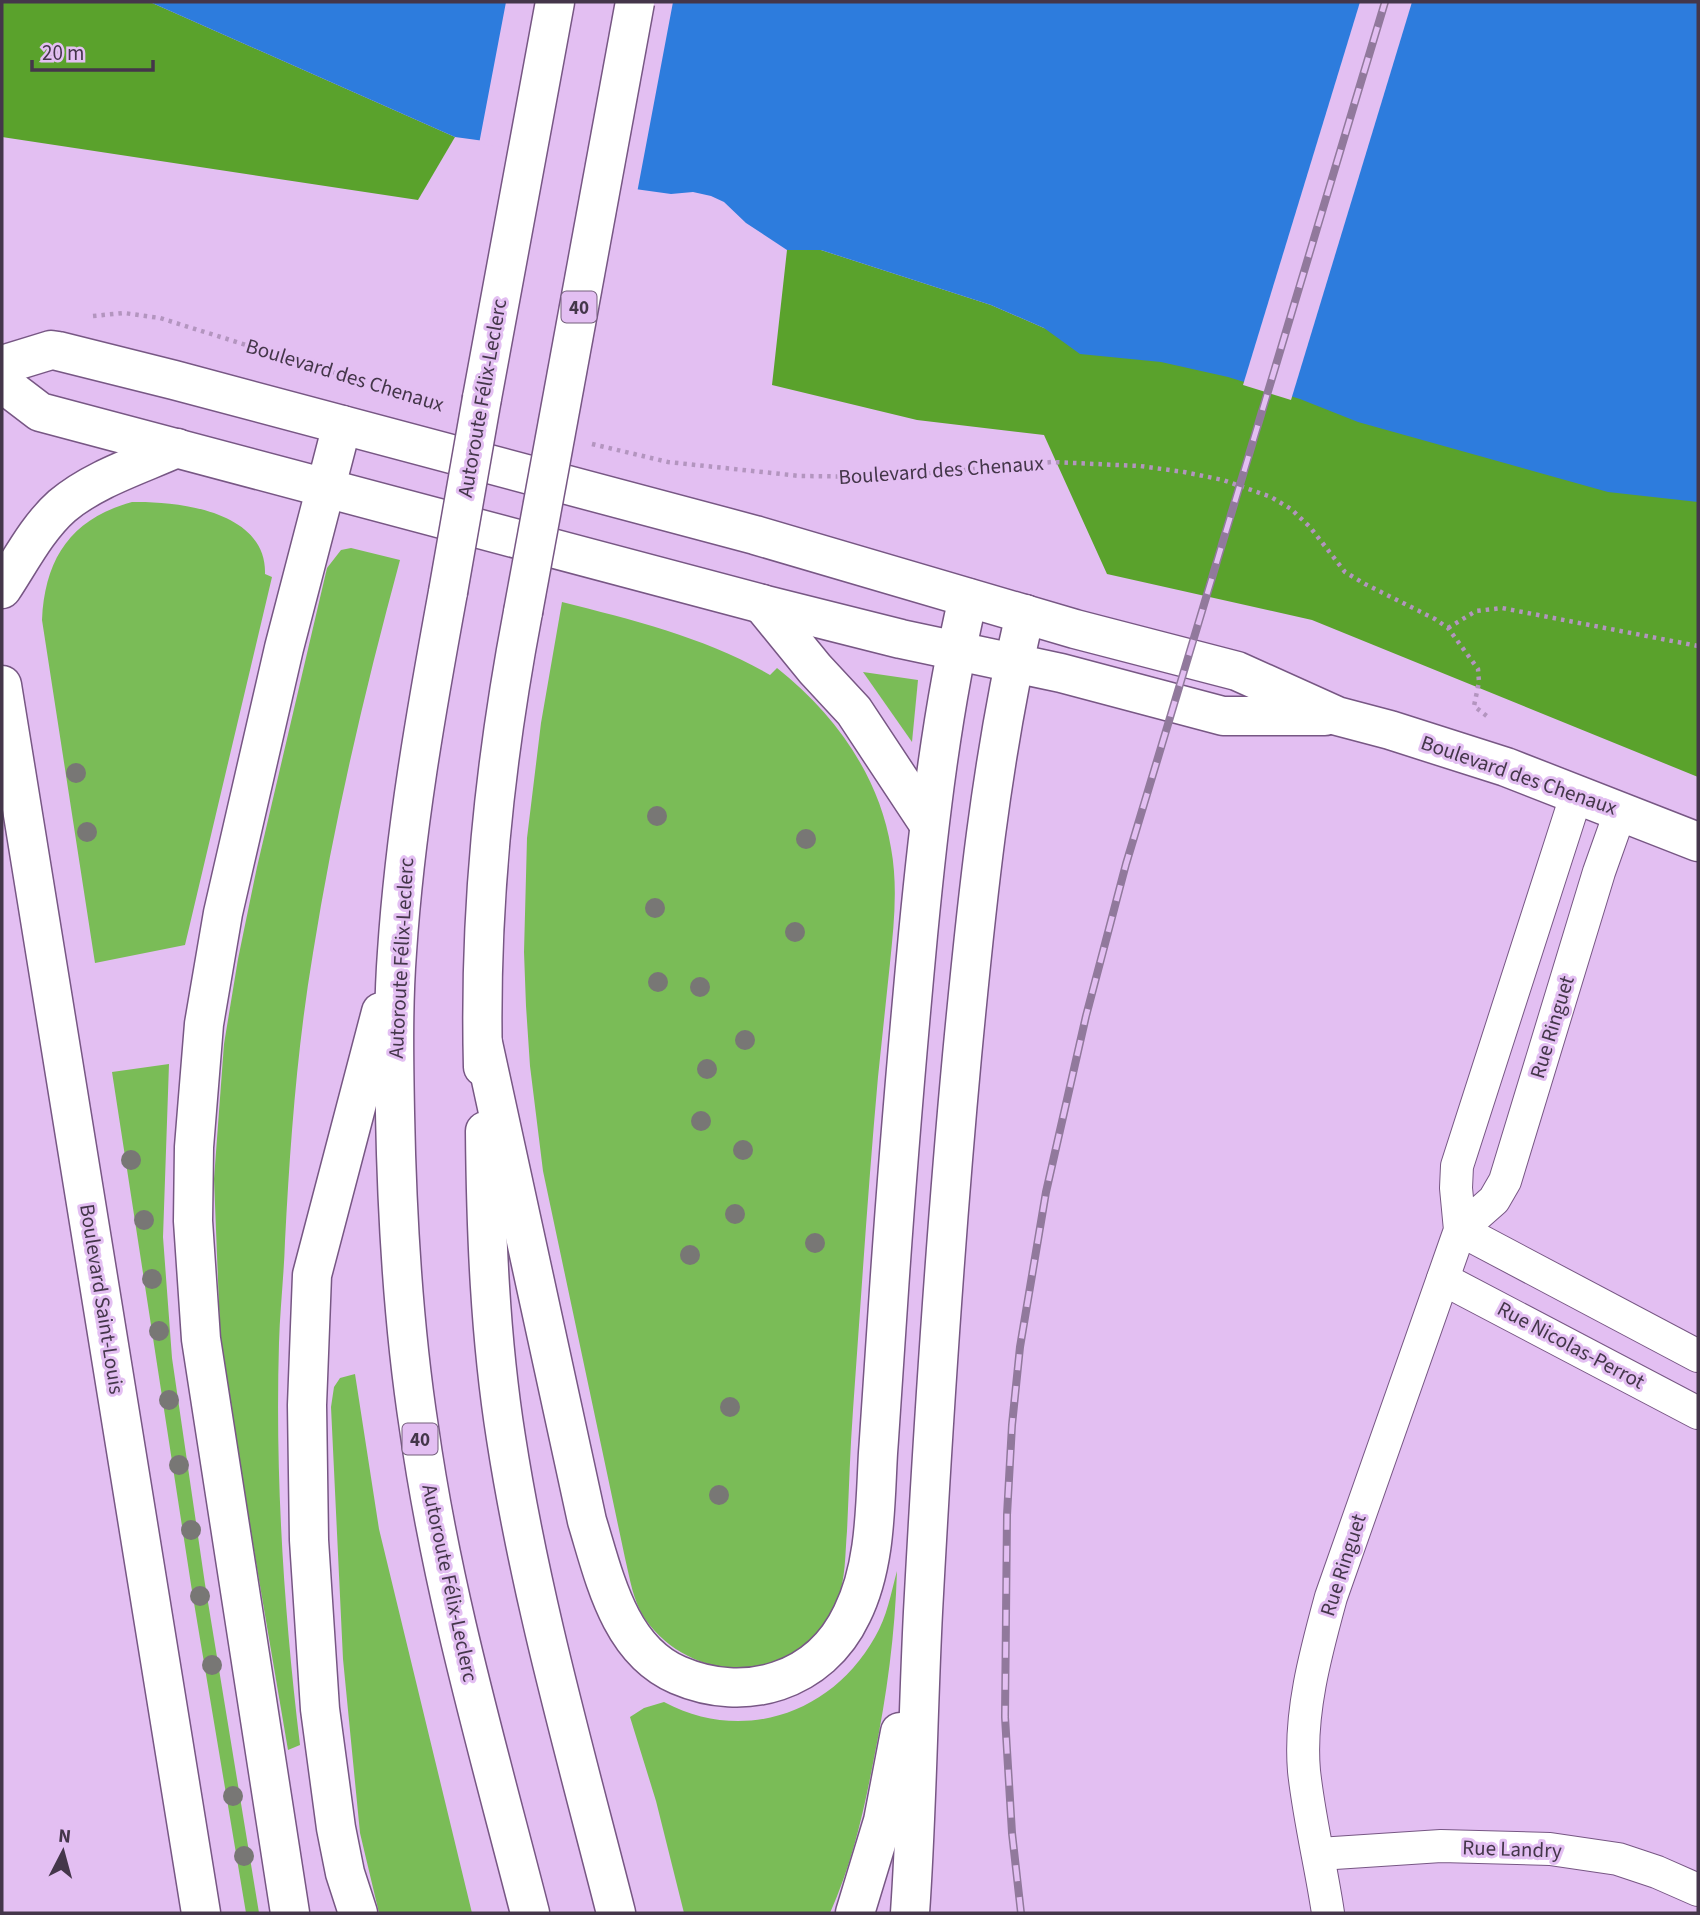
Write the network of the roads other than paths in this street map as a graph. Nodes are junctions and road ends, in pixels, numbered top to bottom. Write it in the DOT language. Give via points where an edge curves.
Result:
graph roads {
  1 [pos="555,2"];
  2 [pos="635,2"];
  3 [pos="2,365"];
  4 [pos="2,383"];
  5 [pos="342,425"];
  6 [pos="177,448"];
  7 [pos="325,489"];
  8 [pos="2,589"];
  9 [pos="968,598"];
  10 [pos="762,604"];
  11 [pos="1025,614"];
  12 [pos="955,651"];
  13 [pos="1014,663"];
  14 [pos="2,685"];
  15 [pos="1337,716"];
  16 [pos="1577,793"];
  17 [pos="1621,810"];
  18 [pos="928,823"];
  19 [pos="1698,842"];
  20 [pos="397,953"];
  21 [pos="482,1043"];
  22 [pos="1460,1230"];
  23 [pos="1443,1279"];
  24 [pos="1698,1356"];
  25 [pos="1698,1413"];
  26 [pos="923,1613"];
  27 [pos="1319,1854"];
  28 [pos="1698,1890"];
  29 [pos="201,1913"];
  30 [pos="290,1913"];
  31 [pos="358,1913"];
  32 [pos="530,1913"];
  33 [pos="616,1913"];
  34 [pos="855,1913"];
  35 [pos="910,1913"];
  36 [pos="1328,1913"];
  1 -- 20 [label="main road, Autoroute Félix-Leclerc / 40, bridge" via="415,778"];
  2 -- 21 [label="main road, 40, bridge" via="502,733 485,906"];
  3 -- 5 [label="main road, Boulevard des Chenaux" via="51,350"];
  4 -- 6 [label="main road, Boulevard des Chenaux" via="40,412"];
  5 -- 7 [label="main road"];
  5 -- 9 [label="main road, Boulevard des Chenaux" via="755,535"];
  6 -- 7 [label="main road, Boulevard des Chenaux"];
  6 -- 8 [label="main road" via="92,486 62,506"];
  7 -- 10 [label="main road, Boulevard des Chenaux"];
  7 -- 30 [label="main road" via="267,717 216,950 199,1063 193,1186 201,1339"];
  9 -- 11 [label="main road, Boulevard des Chenaux"];
  9 -- 12 [label="main road"];
  10 -- 12 [label="main road, Boulevard des Chenaux"];
  10 -- 18 [label="main road" via="855,711"];
  11 -- 13 [label="main road"];
  11 -- 15 [label="main road, Boulevard des Chenaux" via="1237,671"];
  12 -- 13 [label="main road, Boulevard des Chenaux"];
  12 -- 18 [label="main road"];
  13 -- 15 [label="main road, Boulevard des Chenaux" via="1223,716"];
  13 -- 26 [label="main road" via="964,1035"];
  14 -- 29 [label="main road, Boulevard Saint-Louis"];
  15 -- 16 [label="main road, Boulevard des Chenaux" via="1457,750"];
  16 -- 17 [label="main road, Boulevard des Chenaux"];
  16 -- 22 [label="street, Rue Ringuet" via="1457,1166"];
  17 -- 19 [label="main road, Boulevard des Chenaux"];
  17 -- 22 [label="street, Rue Ringuet" via="1505,1181 1494,1200"];
  18 -- 21 [label="main road" via="866,1573 844,1631 820,1658 788,1679 750,1689 690,1680 650,1657 621,1617 587,1521"];
  20 -- 31 [label="main road" via="311,1287 307,1488 316,1651 336,1828"];
  20 -- 32 [label="main road, Autoroute Félix-Leclerc / 40" via="397,1179 418,1427 458,1632"];
  21 -- 33 [label="main road, 40" via="489,1268 506,1437 532,1576"];
  22 -- 23 [label="street, Rue Ringuet"];
  22 -- 24 [label="street"];
  23 -- 25 [label="street, Rue Nicolas-Perrot"];
  23 -- 27 [label="street, Rue Ringuet" via="1318,1643 1304,1771"];
  26 -- 34 [label="main road" via="883,1821"];
  26 -- 35 [label="main road"];
  27 -- 28 [label="street, Rue Landry" via="1441,1846 1550,1849 1618,1859"];
  27 -- 36 [label="street, Rue Ringuet"];
}
